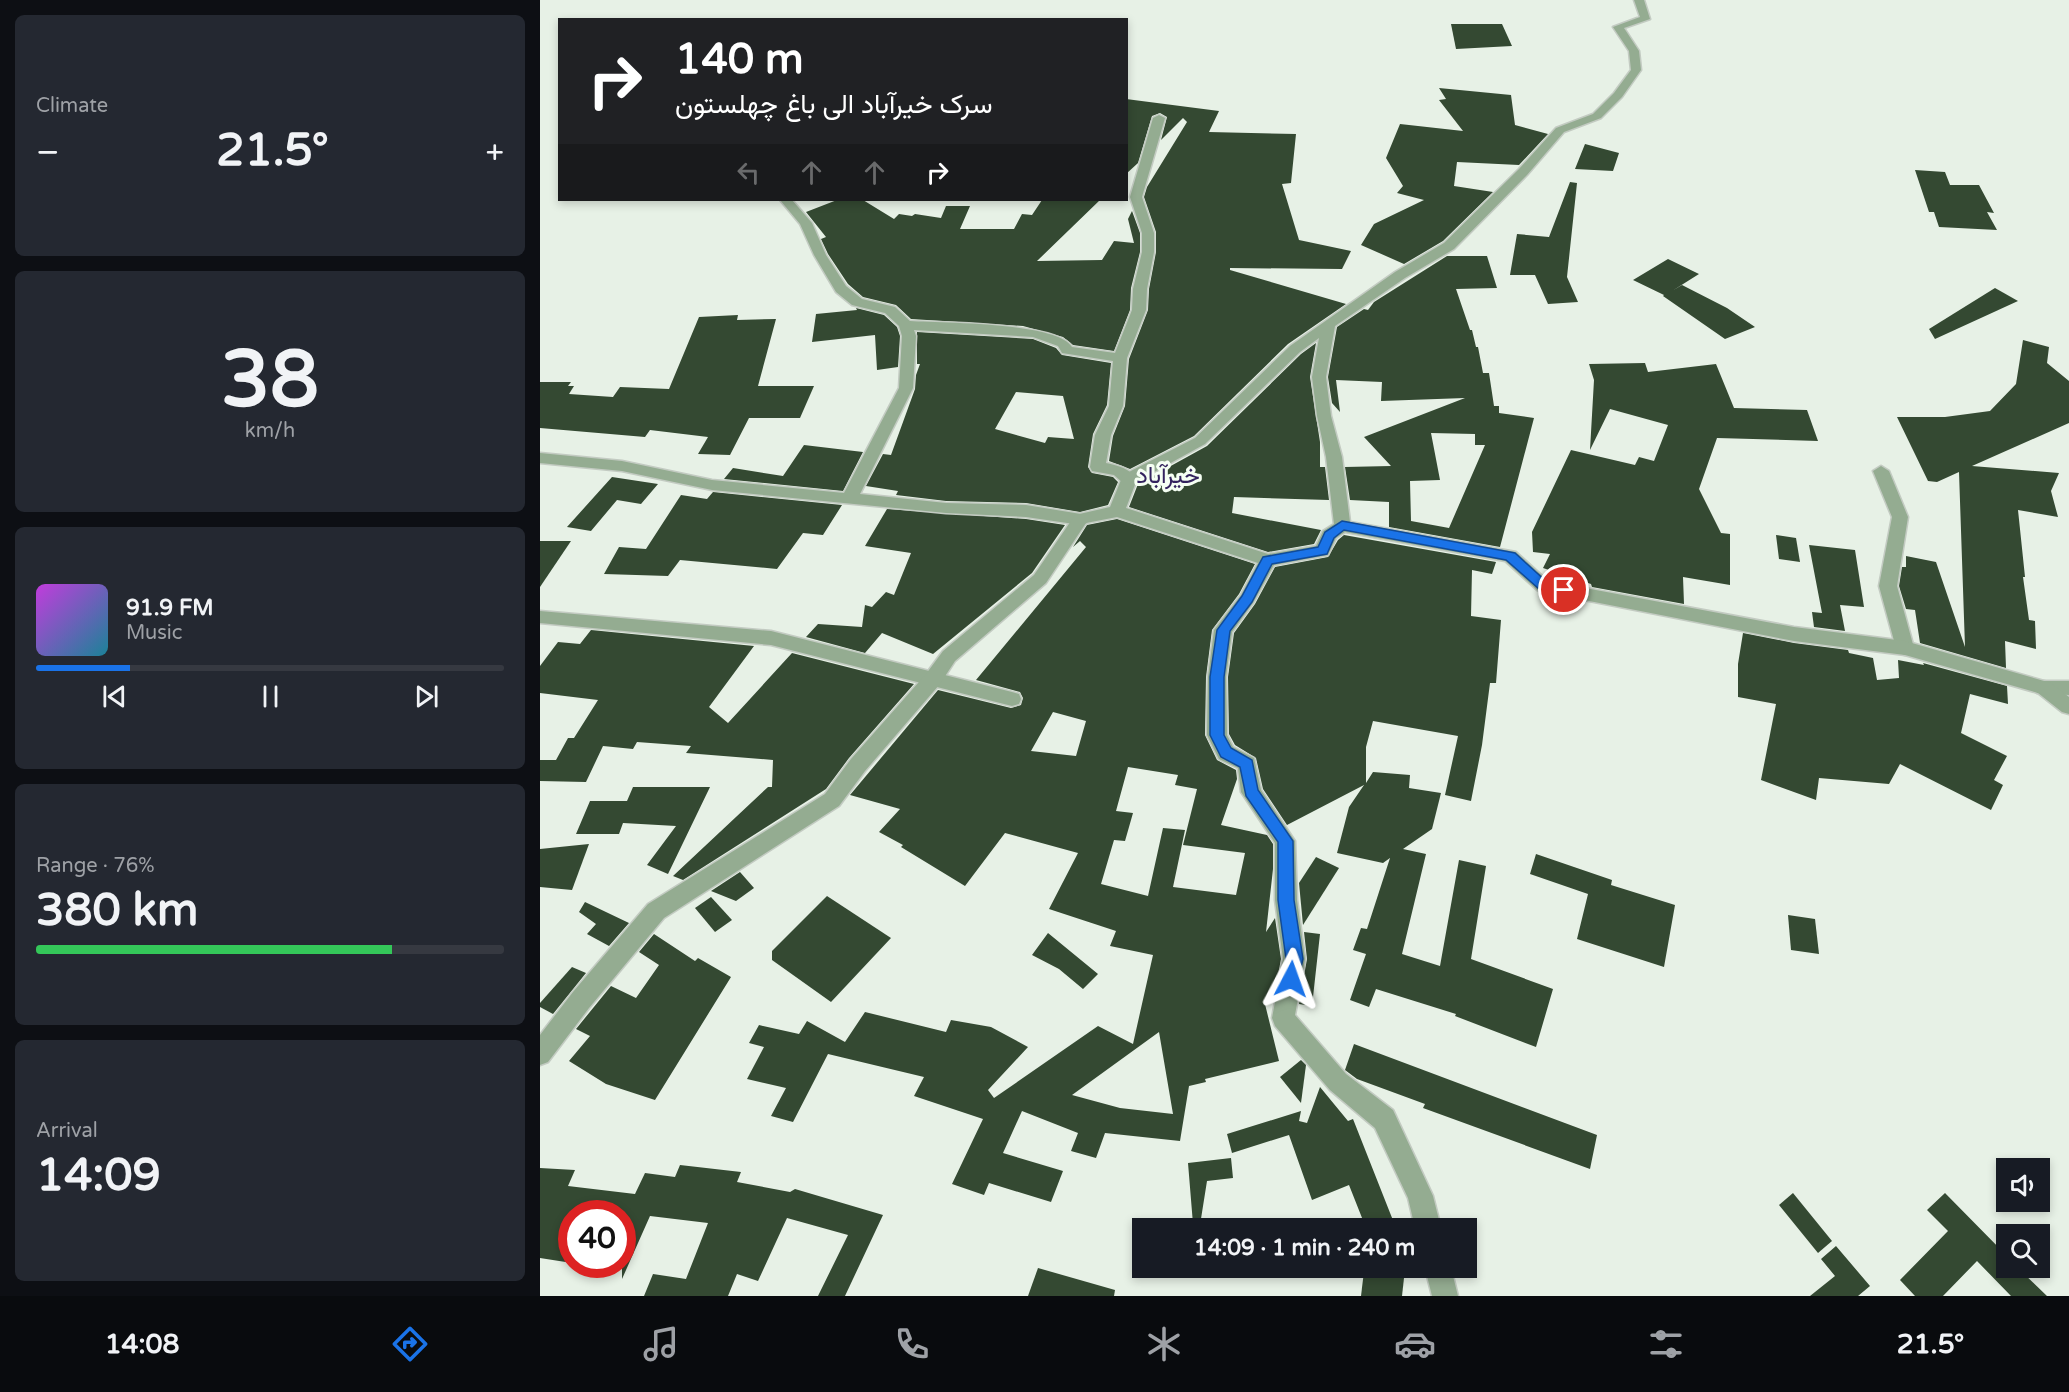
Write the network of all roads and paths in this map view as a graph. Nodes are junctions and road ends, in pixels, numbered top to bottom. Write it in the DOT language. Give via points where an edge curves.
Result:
graph roads {
  1 [pos="1639,0"];
  2 [pos="1159,118"];
  3 [pos="787,201"];
  4 [pos="1328,324"];
  5 [pos="906,325"];
  6 [pos="1120,358"];
  7 [pos="540,458"];
  8 [pos="1881,471"];
  9 [pos="1129,479"];
  10 [pos="849,499"];
  11 [pos="1117,511"];
  12 [pos="1081,519"];
  13 [pos="1342,526"];
  14 [pos="1268,560"];
  15 [pos="540,617"];
  16 [pos="1905,648"];
  17 [pos="933,679"];
  18 [pos="2044,687"];
  19 [pos="2069,688"];
  20 [pos="1012,699"];
  21 [pos="2069,706"];
  22 [pos="540,1054"];
  23 [pos="1426,1218"];
  24 [pos="1440,1278"];
  25 [pos="1445,1296"];
  1 -- 4 [label="street" via="1645,19 1618,27 1634,51 1636,70 1611,102 1597,116 1560,130 1449,246"];
  2 -- 6 [label="street" via="1136,197 1148,233 1139,310"];
  3 -- 5 [label="street" via="806,223 841,289 857,302 890,310"];
  4 -- 9 [label="street" via="1295,349 1200,441"];
  4 -- 13 [label="street" via="1319,377"];
  5 -- 6 [label="street" via="1035,333 1063,343 1067,350"];
  5 -- 10 [label="street" via="906,388"];
  6 -- 9 [label="street" via="1116,406 1103,435 1098,467 1119,471"];
  7 -- 10 [label="street" via="622,466 712,485"];
  8 -- 16 [label="street" via="1900,518 1888,586"];
  9 -- 11 [label="street"];
  10 -- 12 [label="street" via="1026,511"];
  11 -- 12 [label="street"];
  11 -- 14 [label="street"];
  12 -- 17 [label="street" via="1040,579 949,656"];
  13 -- 14 [label="street" via="1329,535 1322,550"];
  13 -- 16 [label="street" via="1510,556 1544,586 1794,634"];
  14 -- 23 [label="street" via="1248,599 1223,630 1217,677 1217,735 1226,753 1247,764 1251,792 1285,841 1286,900 1294,959 1284,1018 1338,1082 1384,1119 1420,1196"];
  15 -- 17 [label="street" via="771,638"];
  16 -- 18 [label="street"];
  17 -- 20 [label="street"];
  17 -- 22 [label="street" via="832,800 656,911"];
  18 -- 19 [label="street"];
  18 -- 21 [label="street"];
  24 -- 25 [label="street"];
}
